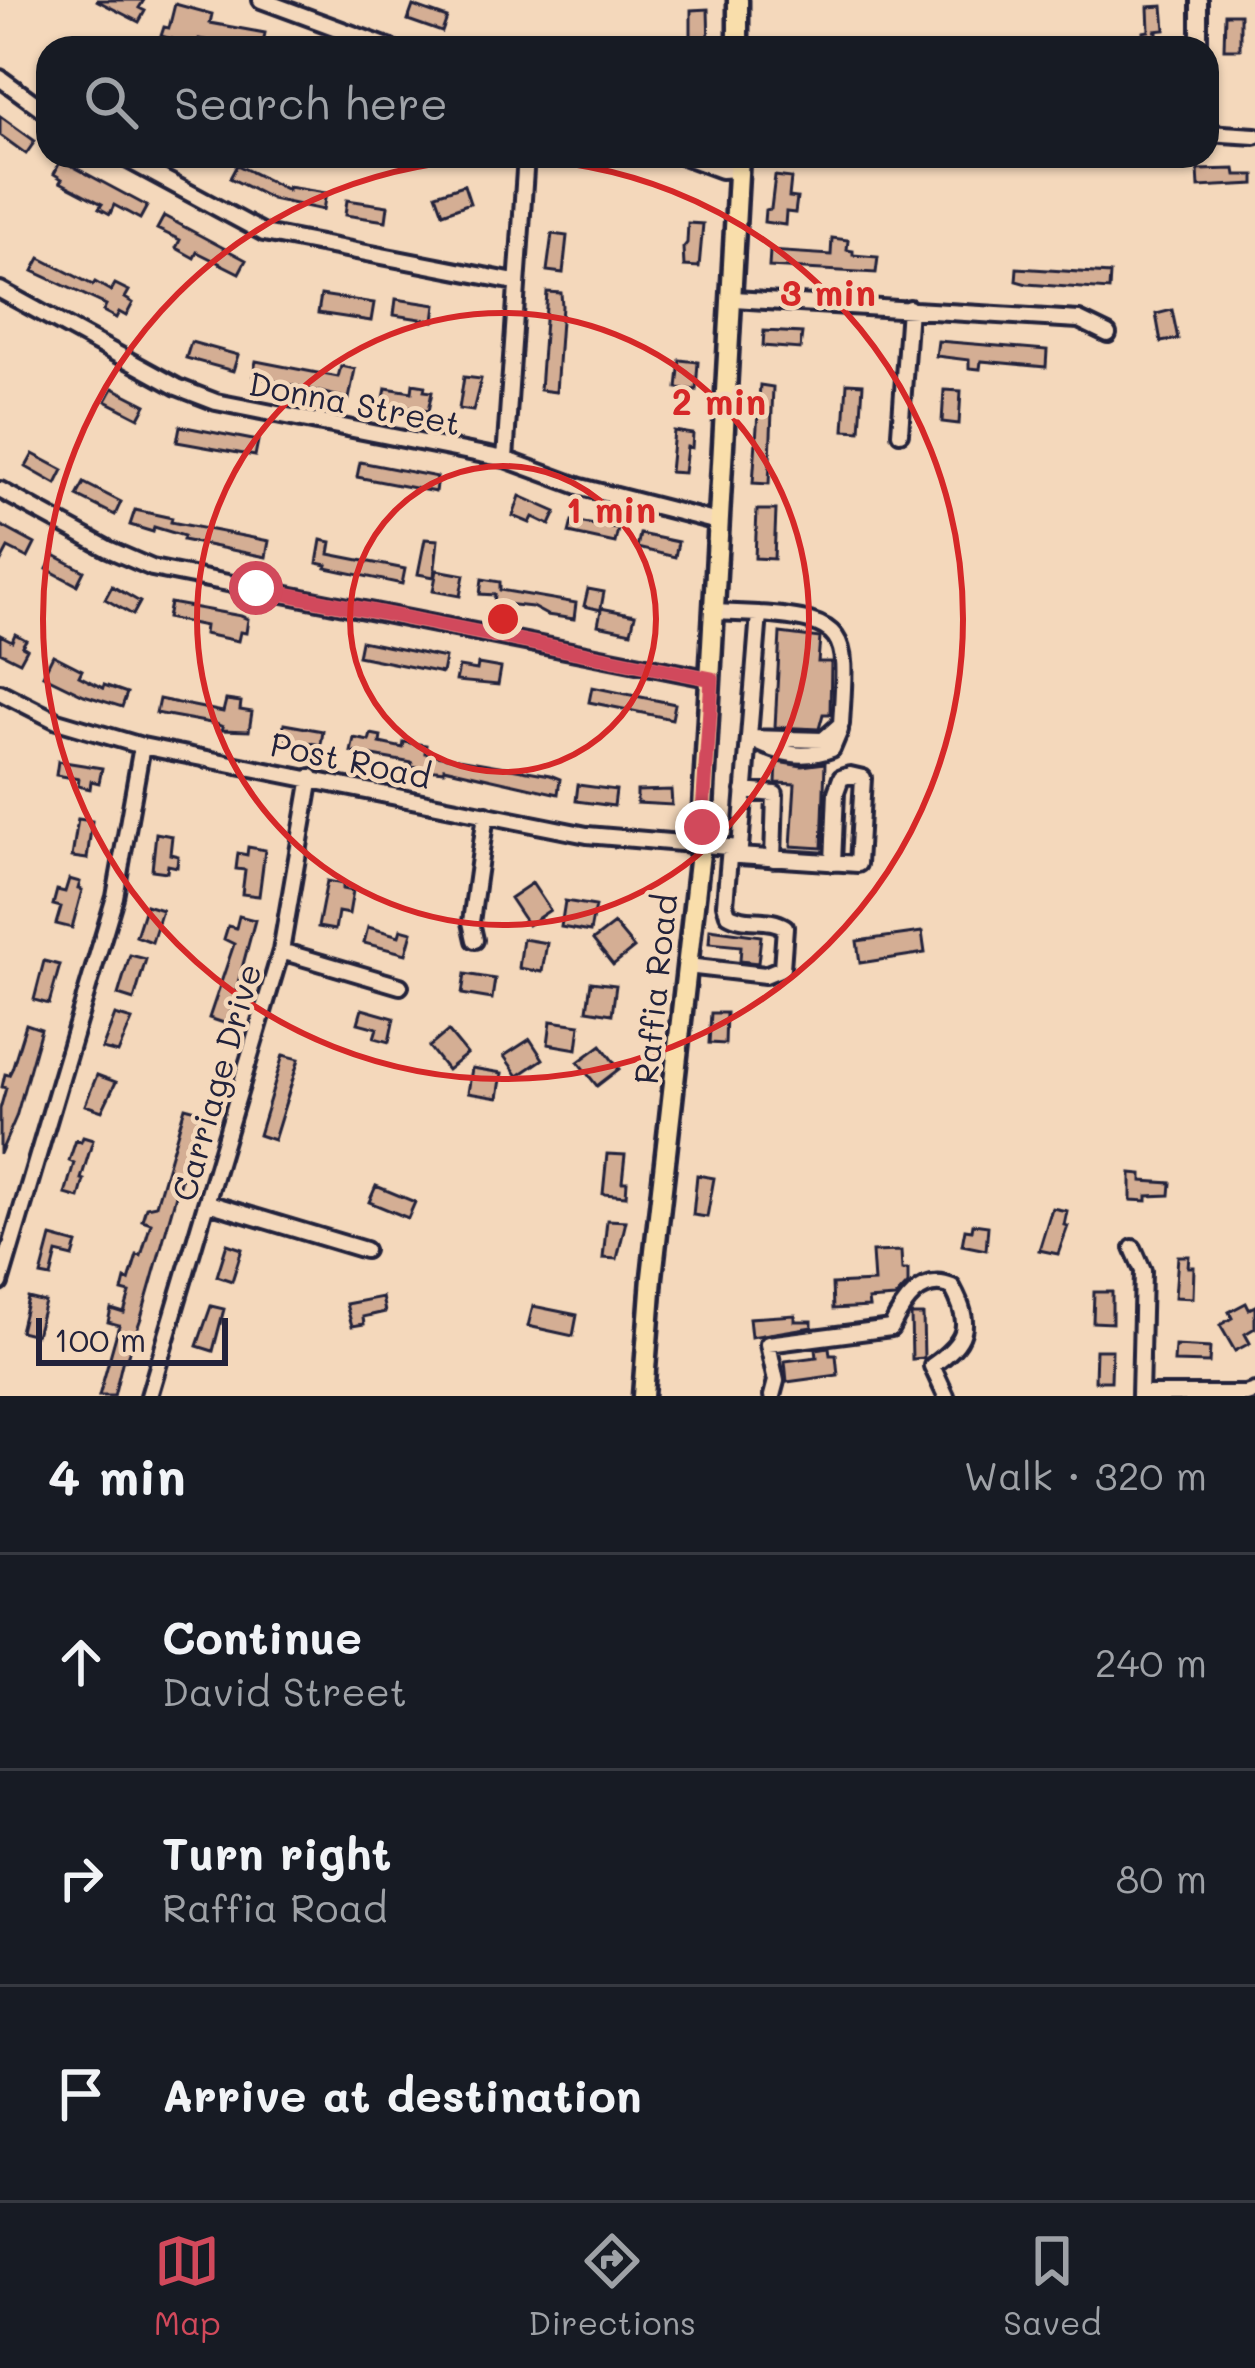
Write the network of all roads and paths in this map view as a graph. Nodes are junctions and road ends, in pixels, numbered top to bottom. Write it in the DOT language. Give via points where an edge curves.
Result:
graph roads {
  1 [pos="262,0"];
  2 [pos="738,0"];
  3 [pos="1199,0"];
  4 [pos="359,36"];
  5 [pos="739,36"];
  6 [pos="1198,36"];
  7 [pos="0,78"];
  8 [pos="36,104"];
  9 [pos="1219,134"];
  10 [pos="1255,136"];
  11 [pos="144,168"];
  12 [pos="525,168"];
  13 [pos="739,168"];
  14 [pos="515,282"];
  15 [pos="0,290"];
  16 [pos="734,299"];
  17 [pos="909,308"];
  18 [pos="1108,334"];
  19 [pos="900,433"];
  20 [pos="505,459"];
  21 [pos="0,490"];
  22 [pos="718,522"];
  23 [pos="715,612"];
  24 [pos="758,614"];
  25 [pos="712,679"];
  26 [pos="0,692"];
  27 [pos="749,738"];
  28 [pos="142,746"];
  29 [pos="311,777"];
  30 [pos="744,791"];
  31 [pos="487,814"];
  32 [pos="700,844"];
  33 [pos="735,847"];
  34 [pos="773,859"];
  35 [pos="833,863"];
  36 [pos="475,940"];
  37 [pos="281,951"];
  38 [pos="687,966"];
  39 [pos="400,986"];
  40 [pos="208,1202"];
  41 [pos="1133,1248"];
  42 [pos="365,1250"];
  43 [pos="0,1283"];
  44 [pos="1255,1391"];
  45 [pos="1141,1395"];
  46 [pos="149,1396"];
  47 [pos="644,1396"];
  48 [pos="772,1396"];
  49 [pos="946,1396"];
  1 -- 4 [label="street"];
  2 -- 5 [label="main road"];
  3 -- 6 [label="street"];
  7 -- 8 [label="street"];
  9 -- 10 [label="street"];
  11 -- 14 [label="street" via="264,232"];
  12 -- 14 [label="street"];
  13 -- 16 [label="main road, Raffia Road"];
  14 -- 20 [label="street"];
  15 -- 20 [label="street, Donna Street" via="216,402"];
  16 -- 17 [label="street"];
  16 -- 22 [label="main road, Raffia Road"];
  17 -- 18 [label="street" via="1079,320"];
  17 -- 19 [label="street"];
  20 -- 22 [label="street, Donna Street"];
  21 -- 25 [label="street" via="152,568"];
  22 -- 23 [label="main road, Raffia Road"];
  23 -- 24 [label="street"];
  23 -- 25 [label="main road, Raffia Road"];
  24 -- 27 [label="street"];
  24 -- 27 [label="street" via="818,621 830,630 844,664 841,724 823,740"];
  25 -- 32 [label="main road, Raffia Road"];
  26 -- 28 [label="street, Post Road" via="57,721"];
  27 -- 30 [label="street"];
  28 -- 29 [label="street, Post Road"];
  28 -- 43 [label="street" via="115,897"];
  29 -- 31 [label="street, Post Road"];
  29 -- 37 [label="street, Carriage Drive"];
  30 -- 33 [label="street"];
  30 -- 34 [label="street" via="775,794"];
  31 -- 32 [label="street, Post Road" via="587,835"];
  31 -- 36 [label="street"];
  32 -- 33 [label="street, Post Road"];
  32 -- 38 [label="main road, Raffia Road"];
  33 -- 34 [label="street, Post Road" via="739,856"];
  33 -- 38 [label="street" via="728,914 785,927 782,968 765,976"];
  34 -- 35 [label="street, Post Road"];
  35 -- 35 [label="street" via="858,864 863,778 841,778 836,792"];
  37 -- 39 [label="street"];
  37 -- 40 [label="street, Carriage Drive"];
  38 -- 47 [label="main road, Raffia Road"];
  40 -- 42 [label="street"];
  40 -- 46 [label="street, Carriage Drive"];
  41 -- 45 [label="street" via="1143,1271"];
  44 -- 45 [label="street"];
  48 -- 49 [label="street" via="768,1344 891,1328 925,1284 939,1281 952,1286 965,1317 955,1350 932,1366"];
}
